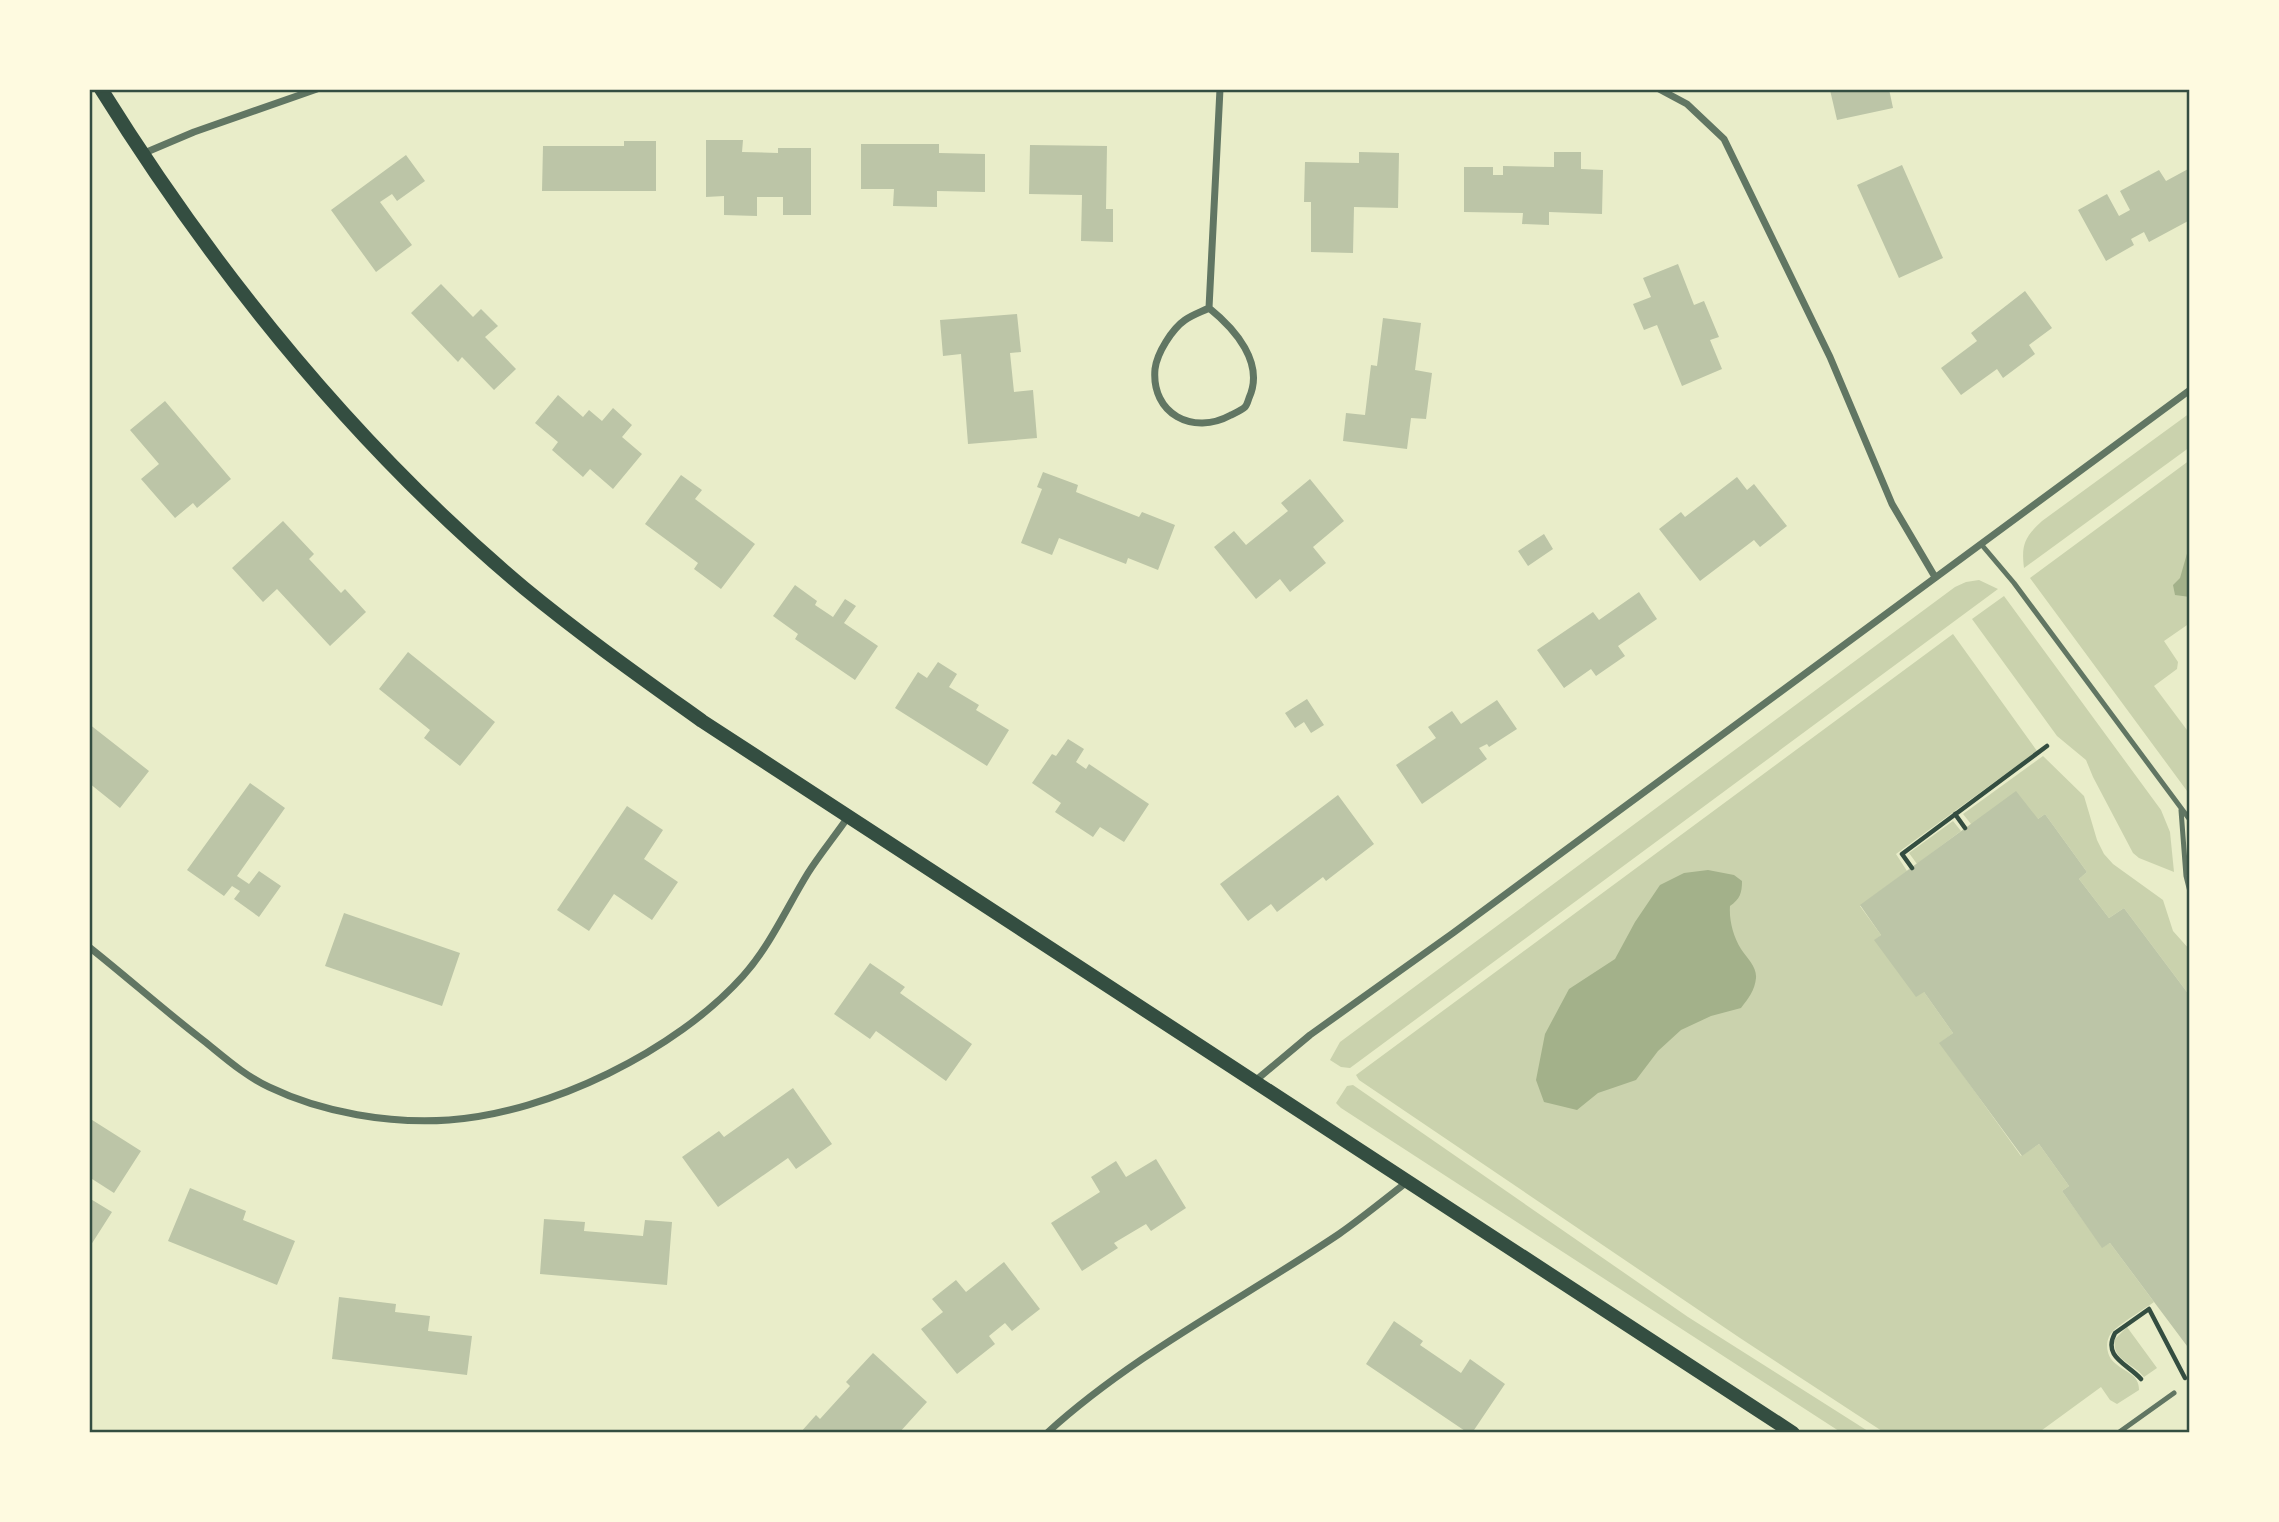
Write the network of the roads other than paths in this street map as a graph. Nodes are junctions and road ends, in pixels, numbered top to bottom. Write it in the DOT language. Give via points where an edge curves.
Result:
graph roads {
  1 [pos="101,89"];
  2 [pos="317,89"];
  3 [pos="1220,89"];
  4 [pos="1659,89"];
  5 [pos="142,154"];
  6 [pos="1209,308"];
  7 [pos="2190,390"];
  8 [pos="1981,544"];
  9 [pos="1935,577"];
  10 [pos="2180,807"];
  11 [pos="848,817"];
  12 [pos="2190,820"];
  13 [pos="2190,892"];
  14 [pos="89,947"];
  15 [pos="1255,1082"];
  16 [pos="1408,1182"];
  17 [pos="2174,1393"];
  18 [pos="1047,1433"];
  19 [pos="1793,1433"];
  20 [pos="2118,1433"];
  1 -- 5 [label="main road"];
  2 -- 5 [label="street"];
  3 -- 6 [label="street"];
  4 -- 9 [label="street" via="1687,104 1724,139 1830,357 1892,504"];
  5 -- 11 [label="main road" via="201,240 289,353 440,512 524,588 602,648 702,722"];
  6 -- 6 [label="street" via="1184,320 1163,346 1155,367 1156,387 1164,405 1177,418 1199,423 1222,420 1245,407 1254,387 1254,366 1233,330"];
  7 -- 8 [label="street"];
  8 -- 9 [label="street"];
  8 -- 10 [label="lane"];
  9 -- 15 [label="street" via="1310,1035"];
  10 -- 12 [label="lane"];
  10 -- 13 [label="lane"];
  11 -- 14 [label="street" via="745,975 692,1023 634,1061 572,1089 517,1108 452,1120 415,1121 350,1113 268,1087"];
  11 -- 15 [label="main road"];
  15 -- 16 [label="main road"];
  16 -- 18 [label="street" via="1340,1233 1156,1348"];
  16 -- 19 [label="main road"];
  17 -- 20 [label="lane"];
}
